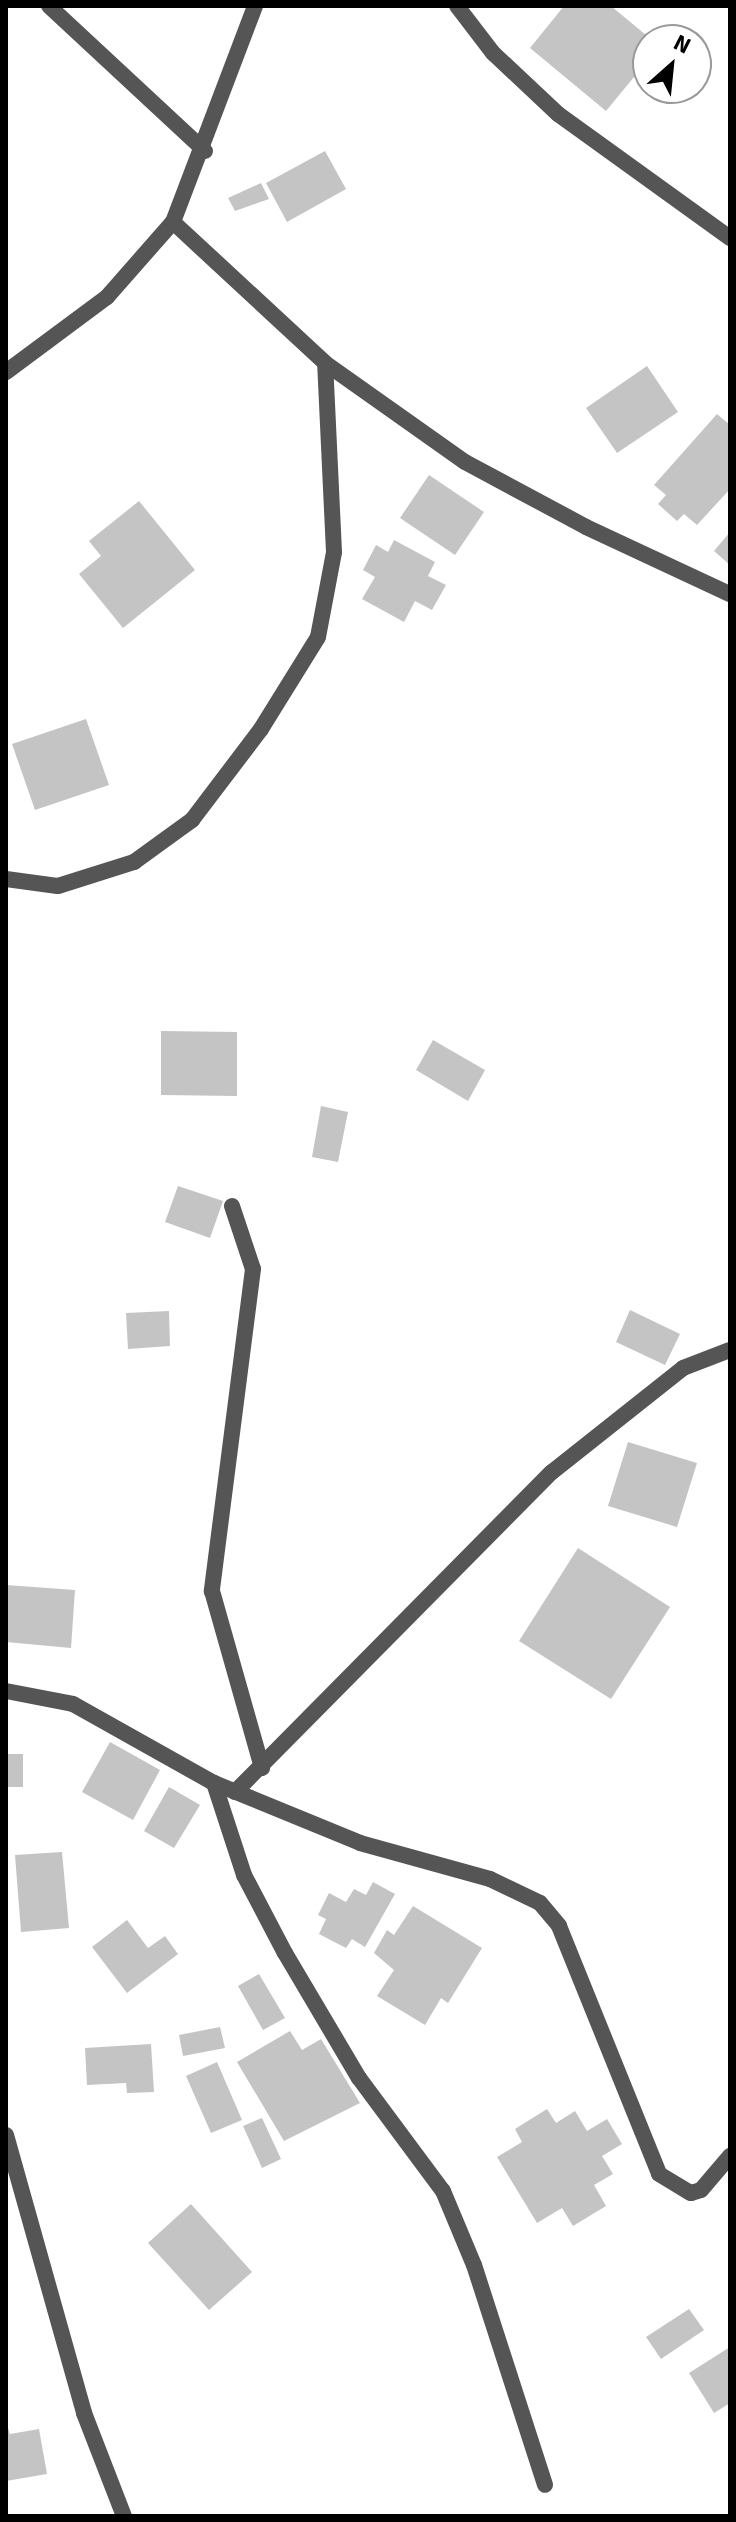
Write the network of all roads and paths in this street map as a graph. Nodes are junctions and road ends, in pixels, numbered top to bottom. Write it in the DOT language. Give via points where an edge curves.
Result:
graph roads {
  1 [pos="49,6"];
  2 [pos="255,6"];
  3 [pos="457,6"];
  4 [pos="205,151"];
  5 [pos="173,222"];
  6 [pos="730,238"];
  7 [pos="325,363"];
  8 [pos="6,372"];
  9 [pos="730,594"];
  10 [pos="6,879"];
  11 [pos="232,1206"];
  12 [pos="730,1350"];
  13 [pos="6,1691"];
  14 [pos="262,1768"];
  15 [pos="214,1783"];
  16 [pos="235,1792"];
  17 [pos="6,2135"];
  18 [pos="730,2156"];
  19 [pos="545,2485"];
  20 [pos="124,2516"];
  1 -- 4 [label="street"];
  2 -- 4 [label="street"];
  3 -- 6 [label="street" via="493,53 558,114"];
  4 -- 5 [label="street"];
  5 -- 7 [label="street"];
  5 -- 8 [label="street" via="107,297"];
  7 -- 9 [label="street" via="465,462 586,527"];
  7 -- 10 [label="street" via="334,552 318,637 261,729 192,820 134,862 58,886"];
  11 -- 14 [label="street" via="253,1269 212,1591"];
  12 -- 14 [label="street" via="683,1368 552,1472"];
  13 -- 15 [label="street" via="73,1704"];
  14 -- 16 [label="street"];
  15 -- 16 [label="street"];
  15 -- 19 [label="street" via="244,1875 285,1953 359,2078 443,2191 474,2265"];
  16 -- 18 [label="street" via="360,1843 490,1879 540,1903 559,1926 659,2174 691,2193 701,2190"];
  17 -- 20 [label="street" via="84,2413"];
}
